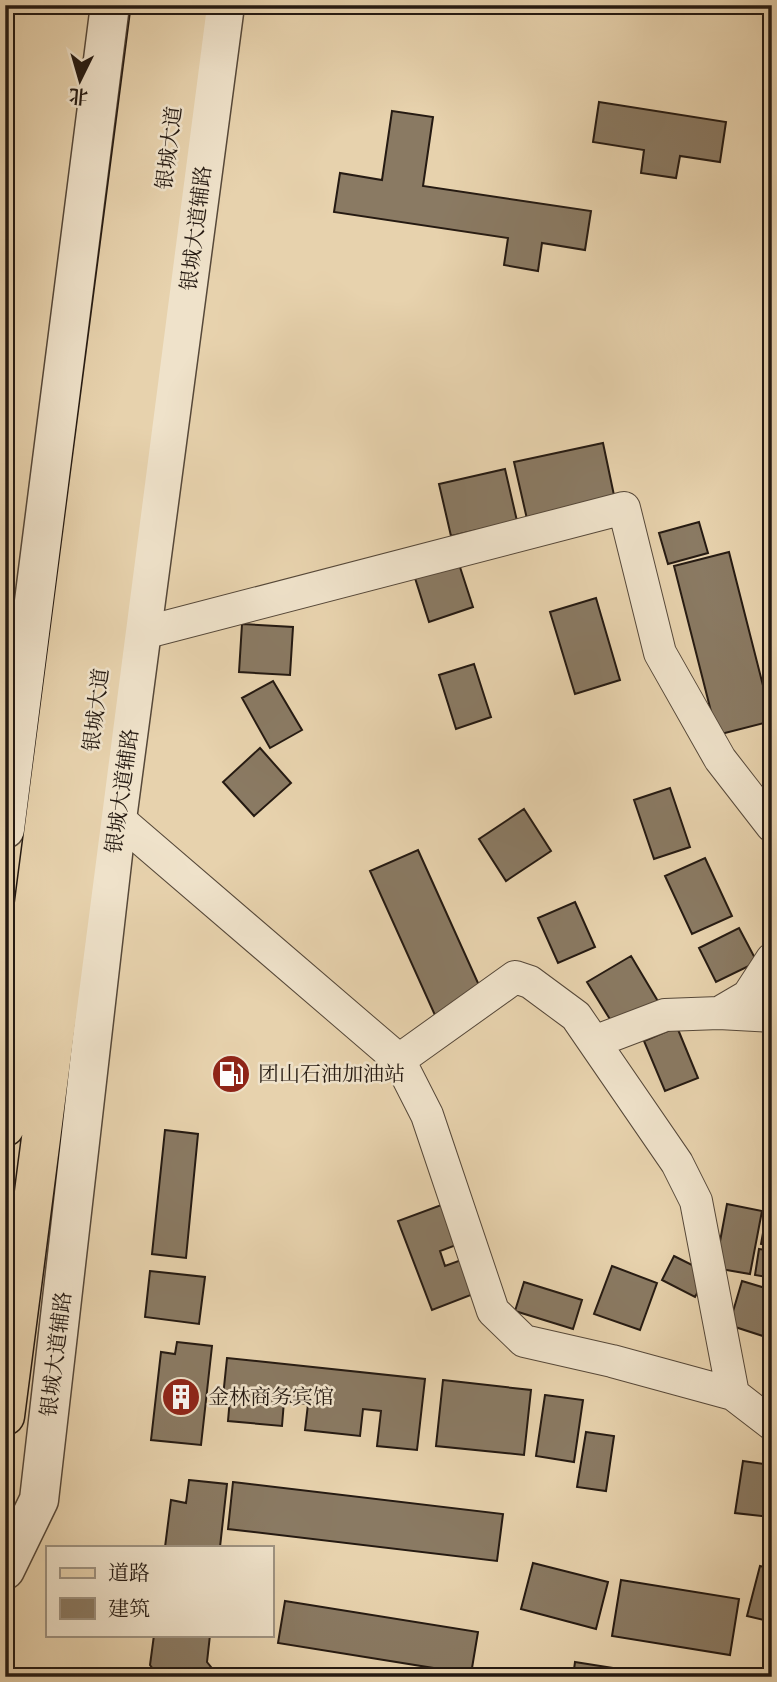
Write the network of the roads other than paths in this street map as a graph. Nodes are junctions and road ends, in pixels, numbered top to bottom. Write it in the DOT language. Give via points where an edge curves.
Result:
graph roads {
  1 [pos="110,5"];
  2 [pos="151,5"];
  3 [pos="188,5"];
  4 [pos="225,5"];
  5 [pos="144,633"];
  6 [pos="105,643"];
  7 [pos="16,654"];
  8 [pos="80,700"];
  9 [pos="68,790"];
  10 [pos="117,819"];
  11 [pos="772,826"];
  12 [pos="5,829"];
  13 [pos="772,959"];
  14 [pos="719,1013"];
  15 [pos="772,1016"];
  16 [pos="594,1042"];
  17 [pos="399,1060"];
  18 [pos="5,1127"];
  19 [pos="733,1394"];
  20 [pos="5,1416"];
  21 [pos="772,1424"];
  22 [pos="5,1570"];
  1 -- 7 [label="street"];
  2 -- 8 [label="main road, 银城大道"];
  3 -- 6 [label="main road, 银城大道"];
  4 -- 5 [label="street, 银城大道辅路"];
  5 -- 6 [label="street"];
  5 -- 10 [label="street, 银城大道辅路"];
  5 -- 11 [label="street" via="624,508 660,653 720,759"];
  6 -- 8 [label="main road, 银城大道"];
  7 -- 8 [label="street"];
  7 -- 12 [label="street"];
  8 -- 9 [label="main road, 银城大道"];
  9 -- 10 [label="street"];
  9 -- 18 [label="main road, 银城大道"];
  9 -- 20 [label="main road, 银城大道"];
  10 -- 17 [label="street"];
  10 -- 22 [label="street, 银城大道辅路" via="39,1500"];
  13 -- 14 [label="street" via="748,996"];
  14 -- 15 [label="street"];
  14 -- 16 [label="street" via="665,1014"];
  16 -- 17 [label="street" via="576,1016 530,982 515,977"];
  16 -- 19 [label="street" via="677,1163 696,1201"];
  17 -- 19 [label="street" via="427,1115 493,1311 524,1341"];
  19 -- 21 [label="street"];
}
